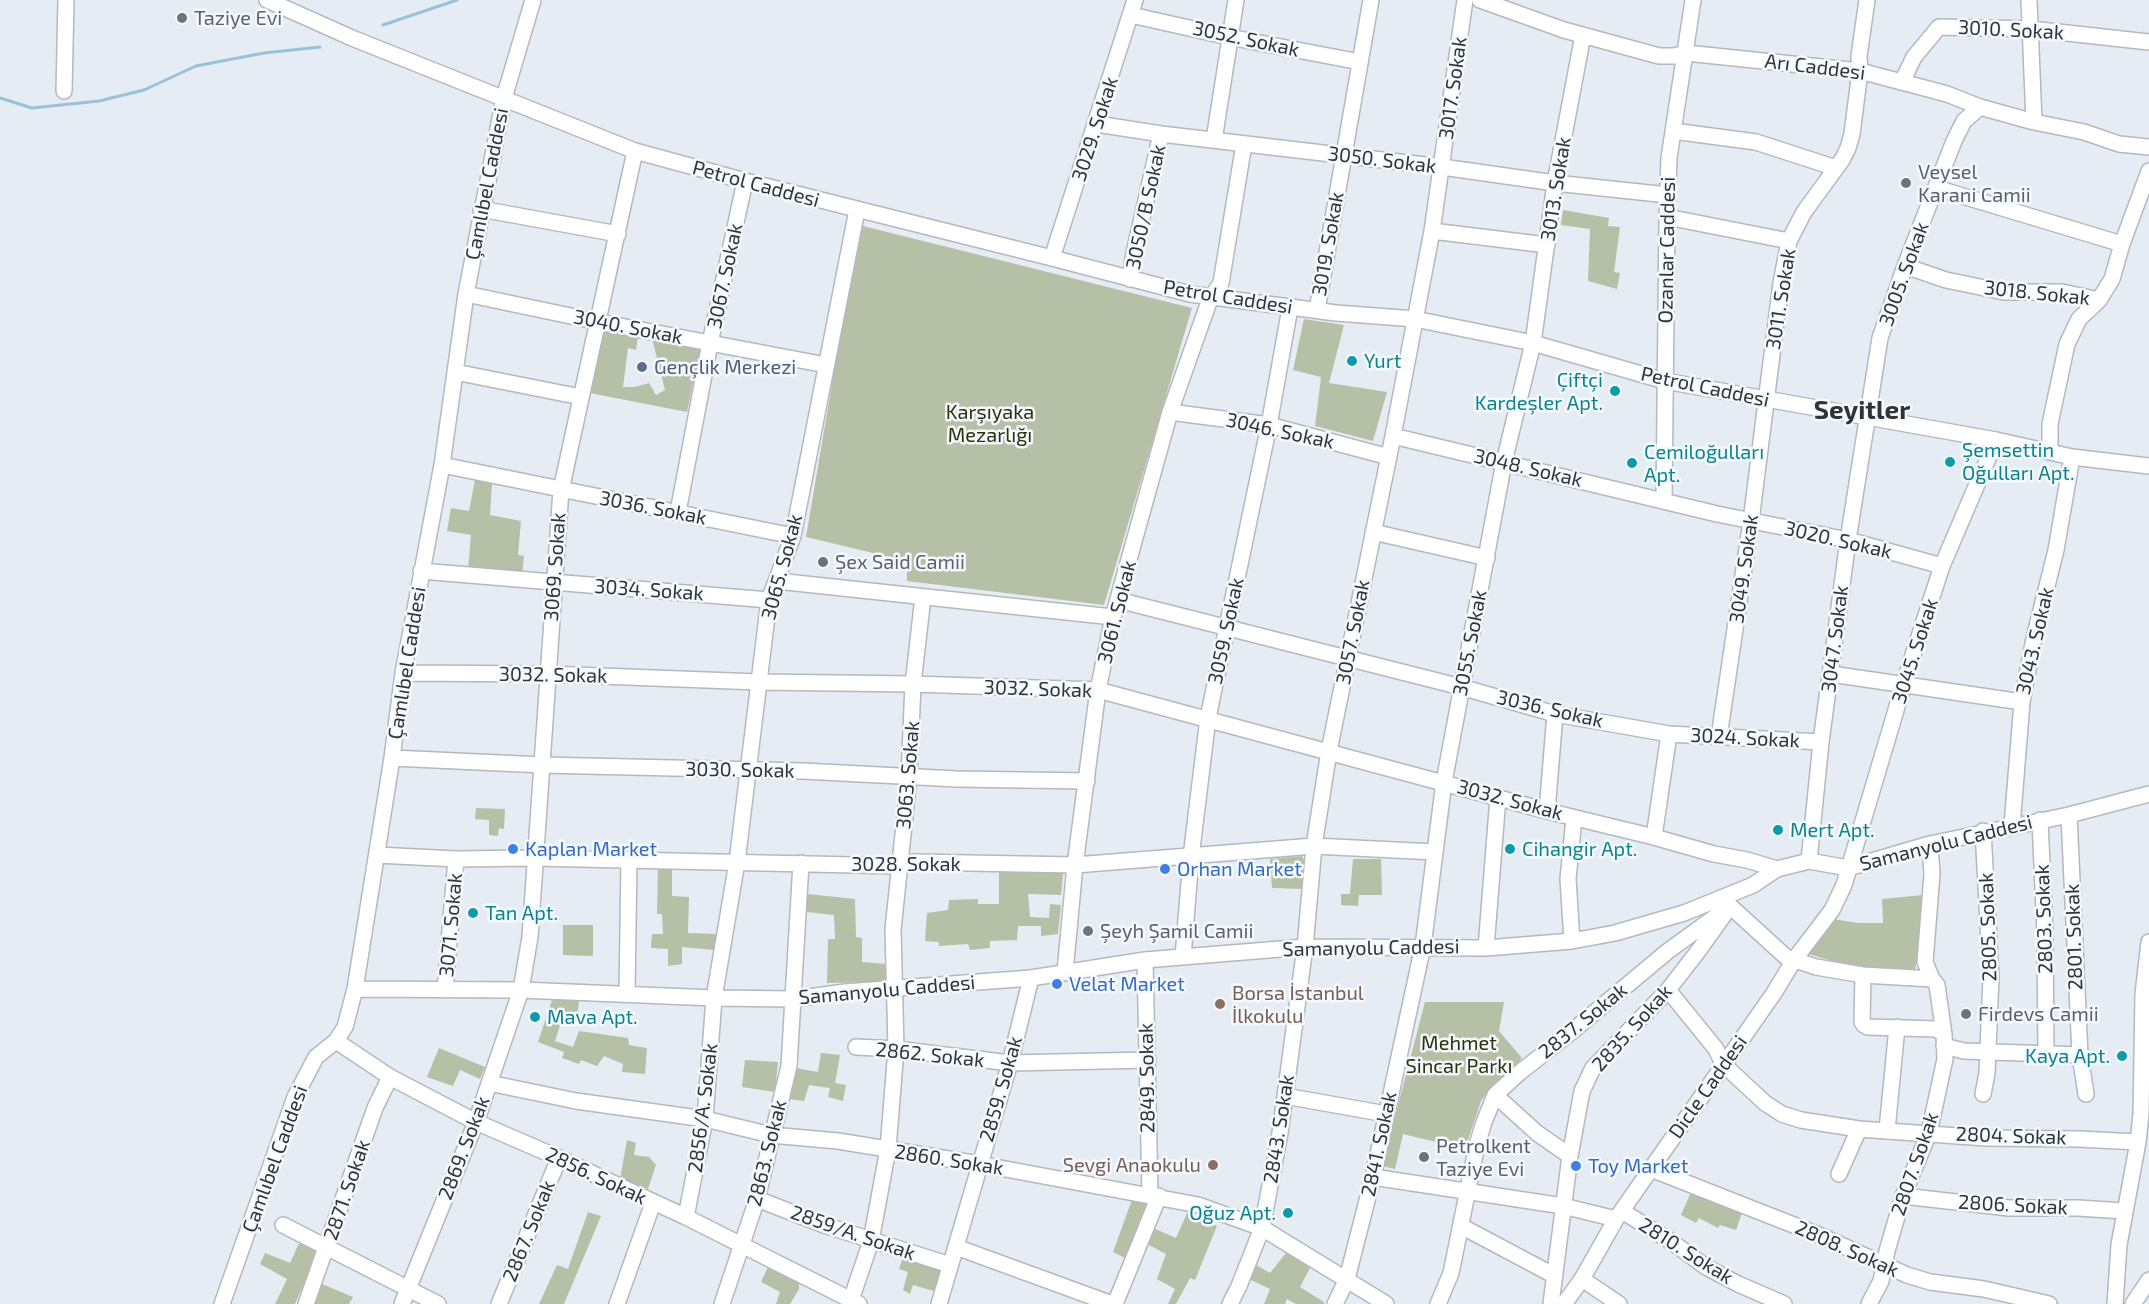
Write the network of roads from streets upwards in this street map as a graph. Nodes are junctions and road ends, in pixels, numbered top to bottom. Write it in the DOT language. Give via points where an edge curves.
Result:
graph roads {
  1 [pos="66,0"];
  2 [pos="267,0"];
  3 [pos="533,0"];
  4 [pos="1236,0"];
  5 [pos="1371,0"];
  6 [pos="1465,0"];
  7 [pos="1480,0"];
  8 [pos="1692,0"];
  9 [pos="1867,0"];
  10 [pos="2030,0"];
  11 [pos="1133,8"];
  12 [pos="2031,29"];
  13 [pos="1582,35"];
  14 [pos="1229,37"];
  15 [pos="2149,42"];
  16 [pos="1686,52"];
  17 [pos="1360,62"];
  18 [pos="1860,71"];
  19 [pos="1902,82"];
  20 [pos="64,91"];
  21 [pos="504,98"];
  22 [pos="1980,107"];
  23 [pos="2034,122"];
  24 [pos="1097,124"];
  25 [pos="1673,131"];
  26 [pos="1161,134"];
  27 [pos="1214,140"];
  28 [pos="1244,144"];
  29 [pos="2149,147"];
  30 [pos="635,151"];
  31 [pos="1343,155"];
  32 [pos="1442,167"];
  33 [pos="1836,168"];
  34 [pos="2149,171"];
  35 [pos="745,181"];
  36 [pos="1555,183"];
  37 [pos="1936,188"];
  38 [pos="1668,195"];
  39 [pos="481,209"];
  40 [pos="857,210"];
  41 [pos="1667,217"];
  42 [pos="1432,231"];
  43 [pos="618,234"];
  44 [pos="1789,241"];
  45 [pos="2122,244"];
  46 [pos="1547,245"];
  47 [pos="1052,258"];
  48 [pos="1905,266"];
  49 [pos="1130,279"];
  50 [pos="466,294"];
  51 [pos="1210,298"];
  52 [pos="2099,300"];
  53 [pos="1290,308"];
  54 [pos="1317,310"];
  55 [pos="1415,319"];
  56 [pos="599,322"];
  57 [pos="710,343"];
  58 [pos="1533,343"];
  59 [pos="826,365"];
  60 [pos="455,372"];
  61 [pos="1665,381"];
  62 [pos="581,397"];
  63 [pos="1766,400"];
  64 [pos="1170,412"];
  65 [pos="1868,419"];
  66 [pos="1269,425"];
  67 [pos="1393,436"];
  68 [pos="1996,440"];
  69 [pos="2050,452"];
  70 [pos="1389,457"];
  71 [pos="2072,457"];
  72 [pos="1504,462"];
  73 [pos="442,465"];
  74 [pos="2149,466"];
  75 [pos="561,490"];
  76 [pos="1664,501"];
  77 [pos="678,512"];
  78 [pos="1751,521"];
  79 [pos="1373,532"];
  80 [pos="793,536"];
  81 [pos="1848,540"];
  82 [pos="1486,558"];
  83 [pos="1942,566"];
  84 [pos="421,571"];
  85 [pos="777,581"];
  86 [pos="553,583"];
  87 [pos="923,597"];
  88 [pos="769,600"];
  89 [pos="1118,600"];
  90 [pos="1113,617"];
  91 [pos="1227,628"];
  92 [pos="1347,658"];
  93 [pos="403,673"];
  94 [pos="549,674"];
  95 [pos="1831,674"];
  96 [pos="758,682"];
  97 [pos="1904,683"];
  98 [pos="913,684"];
  99 [pos="1461,687"];
  100 [pos="1098,690"];
  101 [pos="2022,702"];
  102 [pos="1555,714"];
  103 [pos="1208,718"];
  104 [pos="1669,734"];
  105 [pos="1719,737"];
  106 [pos="1821,742"];
  107 [pos="1329,751"];
  108 [pos="392,758"];
  109 [pos="543,765"];
  110 [pos="748,770"];
  111 [pos="909,778"];
  112 [pos="1087,781"];
  113 [pos="1444,782"];
  114 [pos="2149,794"];
  115 [pos="1498,797"];
  116 [pos="1547,811"];
  117 [pos="2069,814"];
  118 [pos="1574,818"];
  119 [pos="2040,820"];
  120 [pos="2012,826"];
  121 [pos="1983,831"];
  122 [pos="1654,837"];
  123 [pos="1930,844"];
  124 [pos="1314,846"];
  125 [pos="1435,852"];
  126 [pos="376,855"];
  127 [pos="1191,857"];
  128 [pos="534,858"];
  129 [pos="629,859"];
  130 [pos="456,860"];
  131 [pos="1809,861"];
  132 [pos="737,862"];
  133 [pos="801,863"];
  134 [pos="1075,865"];
  135 [pos="900,866"];
  136 [pos="1848,868"];
  137 [pos="1777,870"];
  138 [pos="1754,885"];
  139 [pos="1730,906"];
  140 [pos="1572,942"];
  141 [pos="2149,942"];
  142 [pos="1423,946"];
  143 [pos="1305,947"];
  144 [pos="1486,948"];
  145 [pos="1183,957"];
  146 [pos="1145,960"];
  147 [pos="1794,960"];
  148 [pos="1065,972"];
  149 [pos="1863,975"];
  150 [pos="1031,978"];
  151 [pos="1932,979"];
  152 [pos="895,988"];
  153 [pos="355,989"];
  154 [pos="445,990"];
  155 [pos="521,990"];
  156 [pos="1668,990"];
  157 [pos="627,993"];
  158 [pos="714,998"];
  159 [pos="794,999"];
  160 [pos="1897,1027"];
  161 [pos="1944,1040"];
  162 [pos="336,1041"];
  163 [pos="856,1047"];
  164 [pos="896,1049"];
  165 [pos="1988,1053"];
  166 [pos="2046,1054"];
  167 [pos="2080,1055"];
  168 [pos="1148,1060"];
  169 [pos="1010,1063"];
  170 [pos="1724,1064"];
  171 [pos="390,1077"];
  172 [pos="489,1083"];
  173 [pos="1983,1094"];
  174 [pos="2086,1094"];
  175 [pos="1495,1095"];
  176 [pos="1285,1096"];
  177 [pos="1386,1114"];
  178 [pos="705,1119"];
  179 [pos="476,1122"];
  180 [pos="1859,1129"];
  181 [pos="1887,1130"];
  182 [pos="1929,1133"];
  183 [pos="771,1135"];
  184 [pos="2142,1140"];
  185 [pos="888,1149"];
  186 [pos="1570,1156"];
  187 [pos="559,1158"];
  188 [pos="979,1164"];
  189 [pos="1651,1169"];
  190 [pos="1839,1174"];
  191 [pos="1373,1177"];
  192 [pos="1468,1190"];
  193 [pos="1154,1196"];
  194 [pos="1903,1196"];
  195 [pos="757,1199"];
  196 [pos="653,1203"];
  197 [pos="1563,1206"];
  198 [pos="2124,1211"];
  199 [pos="1619,1215"];
  200 [pos="686,1217"];
  201 [pos="283,1225"];
  202 [pos="1461,1226"];
  203 [pos="1262,1228"];
  204 [pos="871,1241"];
  205 [pos="328,1246"];
  206 [pos="742,1246"];
  207 [pos="956,1247"];
  208 [pos="951,1265"];
  209 [pos="1884,1266"];
  210 [pos="1555,1276"];
  211 [pos="1347,1279"];
  212 [pos="1582,1279"];
  213 [pos="2149,1280"];
  214 [pos="408,1288"];
  215 [pos="845,1301"];
  216 [pos="222,1304"];
  217 [pos="306,1304"];
  218 [pos="402,1304"];
  219 [pos="438,1304"];
  220 [pos="499,1304"];
  221 [pos="617,1304"];
  222 [pos="722,1304"];
  223 [pos="939,1304"];
  224 [pos="1114,1304"];
  225 [pos="1230,1304"];
  226 [pos="1335,1304"];
  227 [pos="1386,1304"];
  228 [pos="1438,1304"];
  229 [pos="1551,1304"];
  230 [pos="1564,1304"];
  231 [pos="1619,1304"];
  232 [pos="1784,1304"];
  233 [pos="1869,1304"];
  234 [pos="2049,1304"];
  235 [pos="2115,1304"];
  236 [pos="2133,1304"];
  1 -- 20 [label="street"];
  2 -- 21 [label="street, Petrol Caddesi"];
  3 -- 21 [label="street, Çamlıbel Caddesi"];
  4 -- 14 [label="street"];
  5 -- 17 [label="street, 3019. Sokak"];
  6 -- 32 [label="street, 3017. Sokak"];
  7 -- 13 [label="street, Arı Caddesi"];
  8 -- 16 [label="street, Ozanlar Caddesi"];
  9 -- 18 [label="street, 3011. Sokak"];
  10 -- 12 [label="street"];
  11 -- 14 [label="street, 3052. Sokak"];
  11 -- 24 [label="street, 3029. Sokak"];
  12 -- 15 [label="street, 3010. Sokak"];
  12 -- 19 [label="street, 3010. Sokak" via="1938,27 1914,57"];
  12 -- 23 [label="street"];
  13 -- 16 [label="street, Arı Caddesi" via="1659,56"];
  13 -- 36 [label="street, 3013. Sokak"];
  14 -- 17 [label="street, 3052. Sokak"];
  14 -- 27 [label="street"];
  16 -- 18 [label="street, Arı Caddesi"];
  16 -- 25 [label="street, Ozanlar Caddesi"];
  17 -- 31 [label="street, 3019. Sokak"];
  18 -- 19 [label="street, Arı Caddesi"];
  18 -- 33 [label="street, 3011. Sokak" via="1852,134"];
  19 -- 22 [label="street, Arı Caddesi"];
  21 -- 30 [label="street, Petrol Caddesi"];
  21 -- 39 [label="street, Çamlıbel Caddesi"];
  22 -- 23 [label="street, Arı Caddesi"];
  22 -- 37 [label="street, 3005. Sokak" via="1958,131"];
  23 -- 29 [label="street, Arı Caddesi" via="2119,144"];
  24 -- 26 [label="street, 3050. Sokak"];
  24 -- 47 [label="street, 3029. Sokak"];
  25 -- 33 [label="street" via="1756,142"];
  25 -- 38 [label="street, Ozanlar Caddesi"];
  26 -- 27 [label="street, 3050. Sokak"];
  26 -- 49 [label="street, 3050/B Sokak"];
  27 -- 28 [label="street, 3050. Sokak"];
  28 -- 31 [label="street, 3050. Sokak"];
  28 -- 51 [label="street, 3061. Sokak" via="1221,283"];
  30 -- 35 [label="street, Petrol Caddesi"];
  30 -- 43 [label="street, 3069. Sokak"];
  31 -- 32 [label="street, 3050. Sokak"];
  31 -- 54 [label="street, 3019. Sokak"];
  32 -- 36 [label="street, 3050. Sokak"];
  32 -- 42 [label="street, 3017. Sokak"];
  33 -- 44 [label="street, 3011. Sokak" via="1804,212"];
  34 -- 45 [label="street"];
  35 -- 40 [label="street, Petrol Caddesi"];
  35 -- 57 [label="street, 3067. Sokak"];
  36 -- 38 [label="street, 3050. Sokak"];
  36 -- 46 [label="street, 3013. Sokak"];
  37 -- 45 [label="street"];
  37 -- 48 [label="street, 3005. Sokak"];
  38 -- 41 [label="street, Ozanlar Caddesi"];
  39 -- 43 [label="street"];
  39 -- 50 [label="street, Çamlıbel Caddesi"];
  40 -- 47 [label="street, Petrol Caddesi"];
  40 -- 59 [label="street, 3065. Sokak"];
  41 -- 44 [label="street"];
  41 -- 61 [label="street, Ozanlar Caddesi"];
  42 -- 46 [label="street"];
  42 -- 55 [label="street, 3017. Sokak"];
  43 -- 56 [label="street, 3069. Sokak"];
  44 -- 63 [label="street, 3011. Sokak"];
  45 -- 52 [label="street" via="2112,279"];
  46 -- 58 [label="street, 3013. Sokak"];
  47 -- 49 [label="street, Petrol Caddesi"];
  48 -- 52 [label="street, 3018. Sokak" via="1946,280 2004,292 2062,292"];
  48 -- 65 [label="street, 3005. Sokak" via="1880,338"];
  49 -- 51 [label="street, Petrol Caddesi"];
  50 -- 56 [label="street, 3040. Sokak"];
  50 -- 60 [label="street, Çamlıbel Caddesi"];
  51 -- 53 [label="street, Petrol Caddesi"];
  51 -- 64 [label="street, 3061. Sokak"];
  52 -- 69 [label="street" via="2079,319 2067,344 2050,424"];
  53 -- 54 [label="street, Petrol Caddesi"];
  53 -- 66 [label="street, 3059. Sokak"];
  54 -- 55 [label="street, Petrol Caddesi"];
  55 -- 58 [label="street, Petrol Caddesi"];
  55 -- 67 [label="street, 3057. Sokak"];
  56 -- 57 [label="street, 3040. Sokak"];
  56 -- 62 [label="street, 3069. Sokak"];
  57 -- 59 [label="street, 3040. Sokak"];
  57 -- 77 [label="street, 3067. Sokak"];
  58 -- 61 [label="street, Petrol Caddesi"];
  58 -- 72 [label="street, 3055. Sokak"];
  59 -- 80 [label="street, 3065. Sokak"];
  60 -- 62 [label="street"];
  60 -- 73 [label="street, Çamlıbel Caddesi"];
  61 -- 63 [label="street, Petrol Caddesi"];
  61 -- 76 [label="street, Ozanlar Caddesi"];
  62 -- 75 [label="street, 3069. Sokak"];
  63 -- 65 [label="street, Petrol Caddesi"];
  63 -- 78 [label="street, 3049. Sokak"];
  64 -- 66 [label="street, 3046. Sokak"];
  64 -- 89 [label="street, 3061. Sokak"];
  65 -- 68 [label="street, Petrol Caddesi"];
  65 -- 81 [label="street, 3047. Sokak"];
  66 -- 70 [label="street, 3046. Sokak"];
  66 -- 91 [label="street, 3059. Sokak"];
  67 -- 70 [label="street, 3057. Sokak"];
  67 -- 72 [label="street, 3048. Sokak"];
  68 -- 69 [label="street, Petrol Caddesi"];
  68 -- 83 [label="street, 3045. Sokak"];
  69 -- 71 [label="street, Petrol Caddesi"];
  70 -- 79 [label="street, 3057. Sokak"];
  71 -- 74 [label="street, Petrol Caddesi"];
  71 -- 101 [label="street, 3043. Sokak"];
  72 -- 76 [label="street, 3048. Sokak"];
  72 -- 82 [label="street, 3055. Sokak"];
  73 -- 75 [label="street, 3036. Sokak"];
  73 -- 84 [label="street, Çamlıbel Caddesi"];
  75 -- 77 [label="street, 3036. Sokak"];
  75 -- 86 [label="street, 3069. Sokak"];
  76 -- 78 [label="street, 3020. Sokak"];
  77 -- 80 [label="street, 3036. Sokak"];
  78 -- 81 [label="street, 3020. Sokak"];
  78 -- 105 [label="street, 3049. Sokak"];
  79 -- 82 [label="street"];
  79 -- 92 [label="street, 3057. Sokak"];
  80 -- 85 [label="street, 3065. Sokak"];
  81 -- 83 [label="street, 3020. Sokak"];
  81 -- 95 [label="street, 3047. Sokak"];
  82 -- 99 [label="street, 3055. Sokak"];
  83 -- 97 [label="street, 3045. Sokak"];
  84 -- 86 [label="street, 3034. Sokak"];
  84 -- 93 [label="street, Çamlıbel Caddesi"];
  85 -- 87 [label="street"];
  85 -- 88 [label="street, 3065. Sokak"];
  86 -- 88 [label="street, 3034. Sokak"];
  86 -- 94 [label="street, 3069. Sokak"];
  87 -- 90 [label="street"];
  87 -- 98 [label="street, 3063. Sokak"];
  88 -- 96 [label="street, 3065. Sokak"];
  89 -- 90 [label="street, 3061. Sokak"];
  89 -- 91 [label="street, 3036. Sokak"];
  90 -- 100 [label="street, 3061. Sokak"];
  91 -- 92 [label="street, 3036. Sokak"];
  91 -- 103 [label="street, 3059. Sokak"];
  92 -- 99 [label="street, 3036. Sokak"];
  92 -- 107 [label="street, 3057. Sokak"];
  93 -- 94 [label="street, 3032. Sokak"];
  93 -- 108 [label="street, Çamlıbel Caddesi"];
  94 -- 96 [label="street, 3032. Sokak"];
  94 -- 109 [label="street, 3069. Sokak"];
  95 -- 97 [label="street"];
  95 -- 106 [label="street, 3047. Sokak"];
  96 -- 98 [label="street, 3032. Sokak"];
  96 -- 110 [label="street, 3065. Sokak"];
  97 -- 101 [label="street"];
  97 -- 136 [label="street, 3045. Sokak"];
  98 -- 100 [label="street, 3032. Sokak"];
  98 -- 111 [label="street, 3063. Sokak"];
  99 -- 102 [label="street, 3036. Sokak"];
  99 -- 113 [label="street, 3055. Sokak"];
  100 -- 103 [label="street, 3032. Sokak"];
  100 -- 112 [label="street, 3061. Sokak"];
  101 -- 120 [label="street, 3043. Sokak"];
  102 -- 104 [label="street, 3036. Sokak"];
  102 -- 116 [label="street"];
  103 -- 107 [label="street, 3032. Sokak"];
  103 -- 127 [label="street, 3059. Sokak"];
  104 -- 105 [label="street, 3024. Sokak"];
  104 -- 122 [label="street"];
  105 -- 106 [label="street, 3024. Sokak"];
  106 -- 131 [label="street, 3047. Sokak"];
  107 -- 113 [label="street, 3032. Sokak"];
  107 -- 124 [label="street, 3057. Sokak"];
  108 -- 109 [label="street, 3030. Sokak"];
  108 -- 126 [label="street, Çamlıbel Caddesi"];
  109 -- 110 [label="street, 3030. Sokak"];
  109 -- 128 [label="street, 3069. Sokak"];
  110 -- 111 [label="street, 3030. Sokak"];
  110 -- 132 [label="street, 3065. Sokak"];
  111 -- 112 [label="street, 3030. Sokak"];
  111 -- 135 [label="street, 3063. Sokak"];
  112 -- 134 [label="street, 3061. Sokak"];
  113 -- 115 [label="street, 3032. Sokak"];
  113 -- 125 [label="street, 3055. Sokak"];
  114 -- 117 [label="street, Samanyolu Caddesi"];
  115 -- 116 [label="street, 3032. Sokak"];
  115 -- 144 [label="street"];
  116 -- 118 [label="street, 3032. Sokak"];
  117 -- 119 [label="street, Samanyolu Caddesi"];
  117 -- 167 [label="street, 2801. Sokak"];
  118 -- 122 [label="street, 3032. Sokak"];
  118 -- 140 [label="street" via="1568,879"];
  119 -- 120 [label="street, Samanyolu Caddesi"];
  119 -- 166 [label="street, 2803. Sokak"];
  120 -- 121 [label="street, Samanyolu Caddesi"];
  121 -- 123 [label="street, Samanyolu Caddesi"];
  121 -- 165 [label="street, 2805. Sokak" via="1991,977"];
  122 -- 137 [label="street, 3032. Sokak"];
  123 -- 136 [label="street, Samanyolu Caddesi"];
  123 -- 151 [label="street, 2807. Sokak" via="1932,874 1925,962"];
  124 -- 125 [label="street, 3028. Sokak"];
  124 -- 127 [label="street, 3028. Sokak"];
  124 -- 143 [label="street, 3057. Sokak"];
  125 -- 142 [label="street, 3055. Sokak"];
  126 -- 130 [label="street, 3028. Sokak"];
  126 -- 153 [label="street, Çamlıbel Caddesi"];
  127 -- 134 [label="street, 3028. Sokak"];
  127 -- 145 [label="street, 3059. Sokak"];
  128 -- 129 [label="street, 3028. Sokak"];
  128 -- 130 [label="street, 3028. Sokak"];
  128 -- 155 [label="street, 3069. Sokak" via="530,937"];
  129 -- 132 [label="street, 3028. Sokak"];
  129 -- 157 [label="street"];
  130 -- 154 [label="street, 3071. Sokak"];
  131 -- 136 [label="street, Samanyolu Caddesi"];
  131 -- 137 [label="street, Samanyolu Caddesi"];
  132 -- 133 [label="street, 3028. Sokak"];
  132 -- 158 [label="street, 3065. Sokak"];
  133 -- 135 [label="street, 3028. Sokak"];
  133 -- 159 [label="street, 2863. Sokak"];
  134 -- 135 [label="street, 3028. Sokak" via="915,862"];
  134 -- 148 [label="street, 3061. Sokak"];
  135 -- 152 [label="street, 3063. Sokak" via="893,929"];
  136 -- 147 [label="street, Dicle Caddesi" via="1832,910"];
  137 -- 138 [label="street, Samanyolu Caddesi"];
  138 -- 139 [label="street, 2835. Sokak"];
  138 -- 140 [label="street, Samanyolu Caddesi" via="1684,913"];
  139 -- 147 [label="street"];
  139 -- 156 [label="street, 2835. Sokak"];
  139 -- 175 [label="street, 2837. Sokak" via="1668,951"];
  140 -- 144 [label="street, Samanyolu Caddesi"];
  141 -- 184 [label="street" via="2144,994"];
  142 -- 143 [label="street, Samanyolu Caddesi"];
  142 -- 144 [label="street, Samanyolu Caddesi"];
  142 -- 177 [label="street, 2841. Sokak"];
  143 -- 145 [label="street, Samanyolu Caddesi"];
  143 -- 176 [label="street, 2843. Sokak"];
  145 -- 146 [label="street, Samanyolu Caddesi"];
  146 -- 148 [label="street, Samanyolu Caddesi"];
  146 -- 168 [label="street, 2849. Sokak"];
  147 -- 149 [label="street"];
  147 -- 170 [label="street, Dicle Caddesi"];
  148 -- 150 [label="street, Samanyolu Caddesi"];
  149 -- 151 [label="street"];
  149 -- 160 [label="street" via="1862,1022 1868,1027"];
  150 -- 152 [label="street, Samanyolu Caddesi"];
  150 -- 169 [label="street, 2859. Sokak"];
  151 -- 161 [label="street, 2807. Sokak" via="1937,985"];
  152 -- 159 [label="street, Samanyolu Caddesi"];
  152 -- 164 [label="street, 3063. Sokak"];
  153 -- 154 [label="street, Samanyolu Caddesi"];
  153 -- 162 [label="street, Çamlıbel Caddesi" via="345,1027"];
  154 -- 155 [label="street, Samanyolu Caddesi"];
  155 -- 157 [label="street, Samanyolu Caddesi"];
  155 -- 172 [label="street, 2869. Sokak"];
  156 -- 170 [label="street, 2804. Sokak" via="1716,1048"];
  156 -- 186 [label="street, 2835. Sokak" via="1593,1068 1582,1091"];
  157 -- 158 [label="street, Samanyolu Caddesi"];
  158 -- 159 [label="street, Samanyolu Caddesi"];
  158 -- 178 [label="street, 2856/A. Sokak"];
  159 -- 183 [label="street, 2863. Sokak" via="789,1066"];
  160 -- 161 [label="street" via="1936,1029"];
  160 -- 181 [label="street"];
  161 -- 165 [label="street" via="1955,1050"];
  161 -- 182 [label="street, 2807. Sokak" via="1945,1059"];
  162 -- 171 [label="street, 2856. Sokak"];
  162 -- 216 [label="street, Çamlıbel Caddesi" via="316,1057 295,1097"];
  163 -- 164 [label="street, 2862. Sokak"];
  164 -- 169 [label="street, 2862. Sokak"];
  164 -- 185 [label="street, 3063. Sokak"];
  165 -- 166 [label="street"];
  165 -- 173 [label="street, 2805. Sokak"];
  166 -- 167 [label="street"];
  167 -- 174 [label="street, 2801. Sokak"];
  168 -- 169 [label="street, 2862. Sokak"];
  168 -- 193 [label="street, 2849. Sokak"];
  169 -- 188 [label="street, 2859. Sokak"];
  170 -- 180 [label="street, 2804. Sokak" via="1782,1114"];
  170 -- 189 [label="street, Dicle Caddesi"];
  171 -- 179 [label="street, 2856. Sokak"];
  171 -- 205 [label="street, 2871. Sokak" via="375,1107"];
  172 -- 178 [label="street, 2860. Sokak" via="576,1101"];
  172 -- 179 [label="street, 2869. Sokak"];
  175 -- 186 [label="street"];
  175 -- 192 [label="street, 2837. Sokak" via="1477,1145"];
  176 -- 177 [label="street"];
  176 -- 203 [label="street, 2843. Sokak"];
  177 -- 191 [label="street, 2841. Sokak"];
  178 -- 183 [label="street, 2860. Sokak"];
  178 -- 200 [label="street, 2856/A. Sokak"];
  179 -- 187 [label="street, 2856. Sokak"];
  179 -- 214 [label="street, 2869. Sokak"];
  180 -- 181 [label="street, 2804. Sokak"];
  180 -- 190 [label="street"];
  181 -- 182 [label="street, 2804. Sokak"];
  182 -- 184 [label="street, 2804. Sokak" via="1986,1138"];
  182 -- 194 [label="street, 2807. Sokak"];
  183 -- 185 [label="street, 2860. Sokak"];
  183 -- 195 [label="street, 2863. Sokak"];
  184 -- 198 [label="street"];
  185 -- 188 [label="street, 2860. Sokak"];
  185 -- 204 [label="street, 3063. Sokak"];
  186 -- 197 [label="street, 2835. Sokak"];
  187 -- 196 [label="street, 2856. Sokak"];
  187 -- 220 [label="street, 2867. Sokak"];
  188 -- 193 [label="street, 2860. Sokak"];
  188 -- 207 [label="street, 2859. Sokak"];
  189 -- 199 [label="street, Dicle Caddesi"];
  189 -- 209 [label="street, 2808. Sokak" via="1819,1235"];
  191 -- 192 [label="street, 2810. Sokak"];
  191 -- 211 [label="street, 2841. Sokak"];
  192 -- 197 [label="street, 2810. Sokak"];
  192 -- 202 [label="street, 2837. Sokak"];
  193 -- 203 [label="street, 2860. Sokak" via="1198,1205"];
  193 -- 224 [label="street, 2849. Sokak"];
  194 -- 198 [label="street, 2806. Sokak" via="2009,1208"];
  194 -- 209 [label="street, 2807. Sokak"];
  195 -- 204 [label="street, 2859/A. Sokak"];
  195 -- 206 [label="street, 2863. Sokak"];
  196 -- 200 [label="street, 2856. Sokak"];
  196 -- 221 [label="street"];
  197 -- 199 [label="street, 2810. Sokak"];
  197 -- 210 [label="street, 2835. Sokak"];
  198 -- 235 [label="street"];
  199 -- 212 [label="street, Dicle Caddesi"];
  199 -- 232 [label="street, 2810. Sokak" via="1672,1242 1706,1267"];
  200 -- 206 [label="street, 2856. Sokak"];
  201 -- 205 [label="street"];
  202 -- 210 [label="street"];
  202 -- 228 [label="street, 2837. Sokak" via="1451,1273"];
  203 -- 211 [label="street, 2860. Sokak"];
  203 -- 225 [label="street, 2843. Sokak"];
  204 -- 208 [label="street, 2859/A. Sokak"];
  204 -- 215 [label="street, 3063. Sokak"];
  205 -- 214 [label="street"];
  205 -- 217 [label="street, 2871. Sokak"];
  206 -- 215 [label="street, 2856. Sokak"];
  206 -- 222 [label="street, 2863. Sokak"];
  207 -- 208 [label="street, 2859. Sokak"];
  207 -- 224 [label="street"];
  208 -- 223 [label="street, 2859. Sokak"];
  209 -- 233 [label="street, 2807. Sokak"];
  209 -- 234 [label="street, 2808. Sokak" via="1930,1282"];
  210 -- 229 [label="street, 2835. Sokak"];
  211 -- 226 [label="street, 2841. Sokak"];
  211 -- 227 [label="street, 2860. Sokak"];
  212 -- 230 [label="street, Dicle Caddesi"];
  212 -- 231 [label="street"];
  213 -- 236 [label="street"];
  214 -- 218 [label="street, 2869. Sokak"];
  214 -- 219 [label="street"];
}
